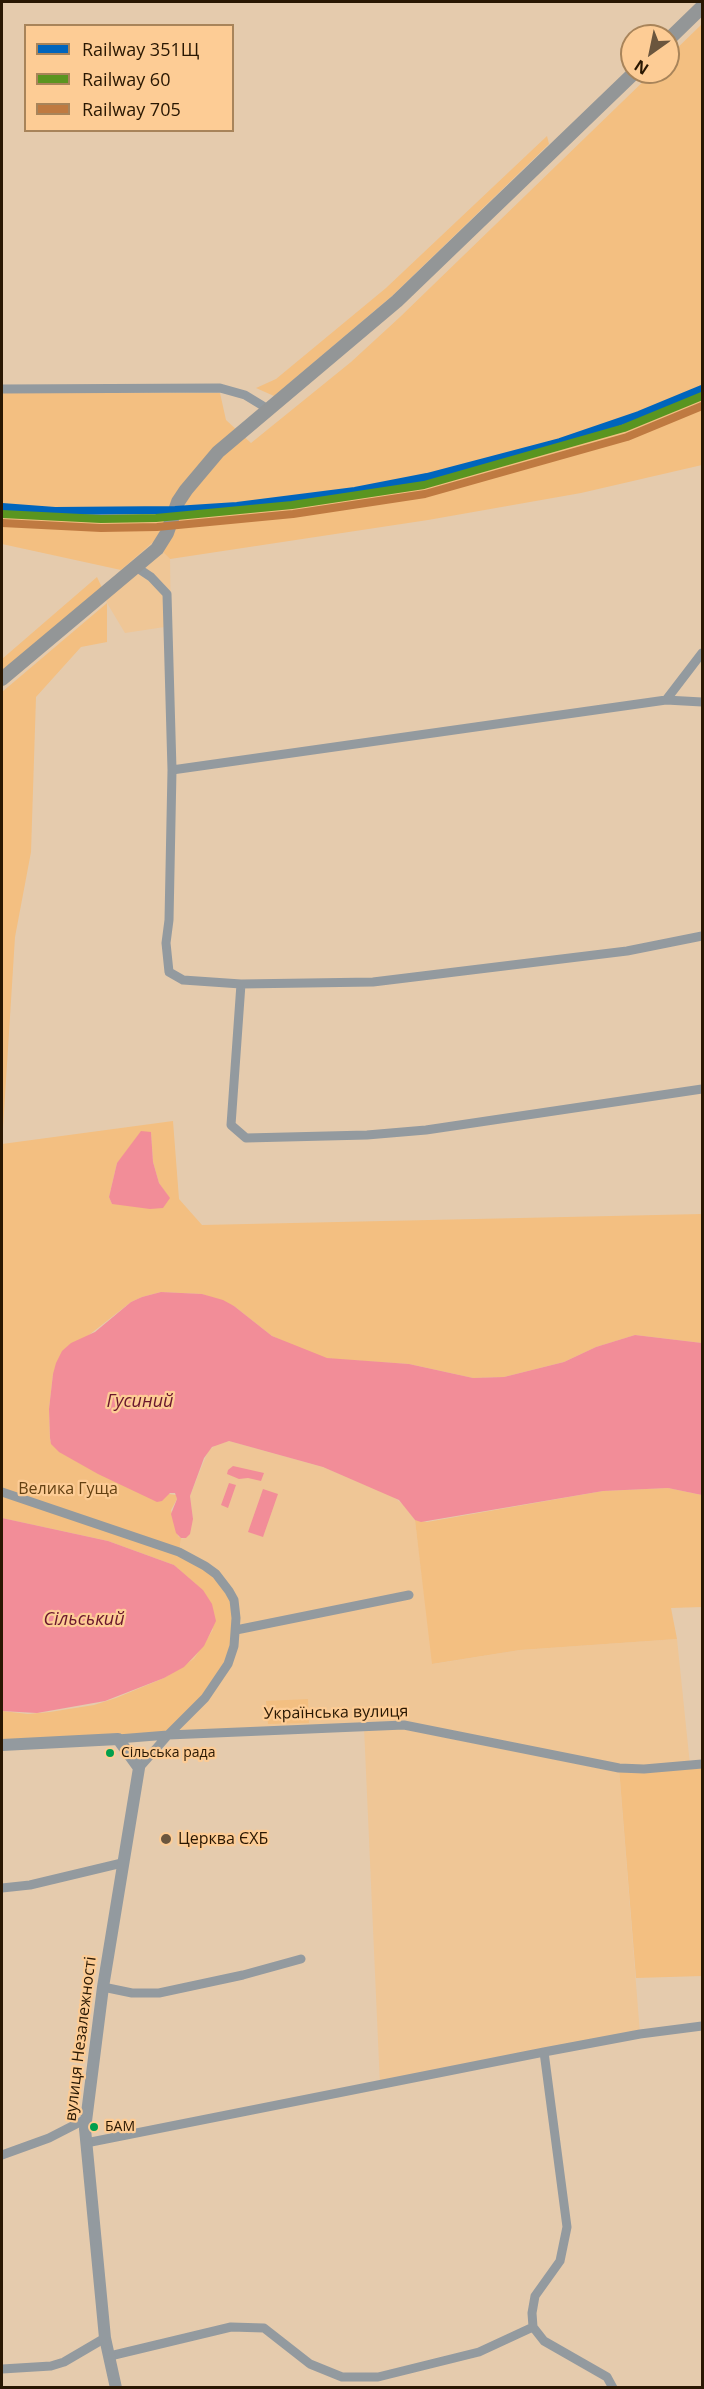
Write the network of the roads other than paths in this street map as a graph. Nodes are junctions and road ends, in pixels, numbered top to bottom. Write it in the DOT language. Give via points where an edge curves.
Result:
graph roads {
  1 [pos="702,7"];
  2 [pos="680,28"];
  3 [pos="623,84"];
  4 [pos="2,389"];
  5 [pos="268,409"];
  6 [pos="136,567"];
  7 [pos="702,652"];
  8 [pos="2,679"];
  9 [pos="666,700"];
  10 [pos="702,702"];
  11 [pos="172,770"];
  12 [pos="702,936"];
  13 [pos="241,984"];
  14 [pos="702,1089"];
  15 [pos="2,1492"];
  16 [pos="409,1595"];
  17 [pos="236,1630"];
  18 [pos="168,1735"];
  19 [pos="118,1739"];
  20 [pos="2,1745"];
  21 [pos="702,1764"];
  22 [pos="139,1768"];
  23 [pos="122,1863"];
  24 [pos="2,1888"];
  25 [pos="302,1959"];
  26 [pos="103,1987"];
  27 [pos="702,2026"];
  28 [pos="544,2052"];
  29 [pos="86,2119"];
  30 [pos="86,2143"];
  31 [pos="2,2156"];
  32 [pos="533,2327"];
  33 [pos="105,2338"];
  34 [pos="110,2356"];
  35 [pos="2,2369"];
  36 [pos="116,2388"];
  37 [pos="613,2388"];
  1 -- 2 [label="main road"];
  3 -- 5 [label="main road" via="397,302"];
  4 -- 5 [label="street" via="220,388 245,395"];
  5 -- 6 [label="main road" via="200,472 178,502 163,540"];
  6 -- 8 [label="main road"];
  6 -- 11 [label="street" via="166,594"];
  7 -- 9 [label="street"];
  9 -- 10 [label="street"];
  9 -- 11 [label="street"];
  11 -- 13 [label="street" via="166,942 169,972 183,980"];
  12 -- 13 [label="street" via="627,951 373,982"];
  13 -- 14 [label="street" via="231,1125 246,1138 417,1131"];
  15 -- 17 [label="street" via="193,1558 216,1574 229,1591 236,1609"];
  16 -- 17 [label="street"];
  17 -- 18 [label="street" via="224,1672"];
  18 -- 19 [label="street, Українська вулиця"];
  18 -- 21 [label="street, Українська вулиця" via="404,1725 619,1768"];
  18 -- 22 [label="street"];
  19 -- 20 [label="street, Українська вулиця"];
  19 -- 22 [label="street"];
  22 -- 23 [label="street, вулиця Незалежності"];
  23 -- 24 [label="street"];
  23 -- 26 [label="street, вулиця Незалежності"];
  25 -- 26 [label="street" via="159,1994"];
  26 -- 29 [label="street, вулиця Незалежності"];
  27 -- 28 [label="street"];
  28 -- 30 [label="street"];
  28 -- 32 [label="street" via="567,2227 560,2261 535,2296"];
  29 -- 30 [label="street, вулиця Незалежності"];
  29 -- 31 [label="street"];
  30 -- 33 [label="street, вулиця Незалежності"];
  32 -- 34 [label="street" via="479,2352 378,2377 342,2377 310,2364 264,2328 231,2327"];
  32 -- 37 [label="street" via="544,2341 607,2377"];
  33 -- 34 [label="street, вулиця Незалежності"];
  33 -- 35 [label="street" via="51,2366"];
  34 -- 36 [label="street, вулиця Незалежності"];
}
